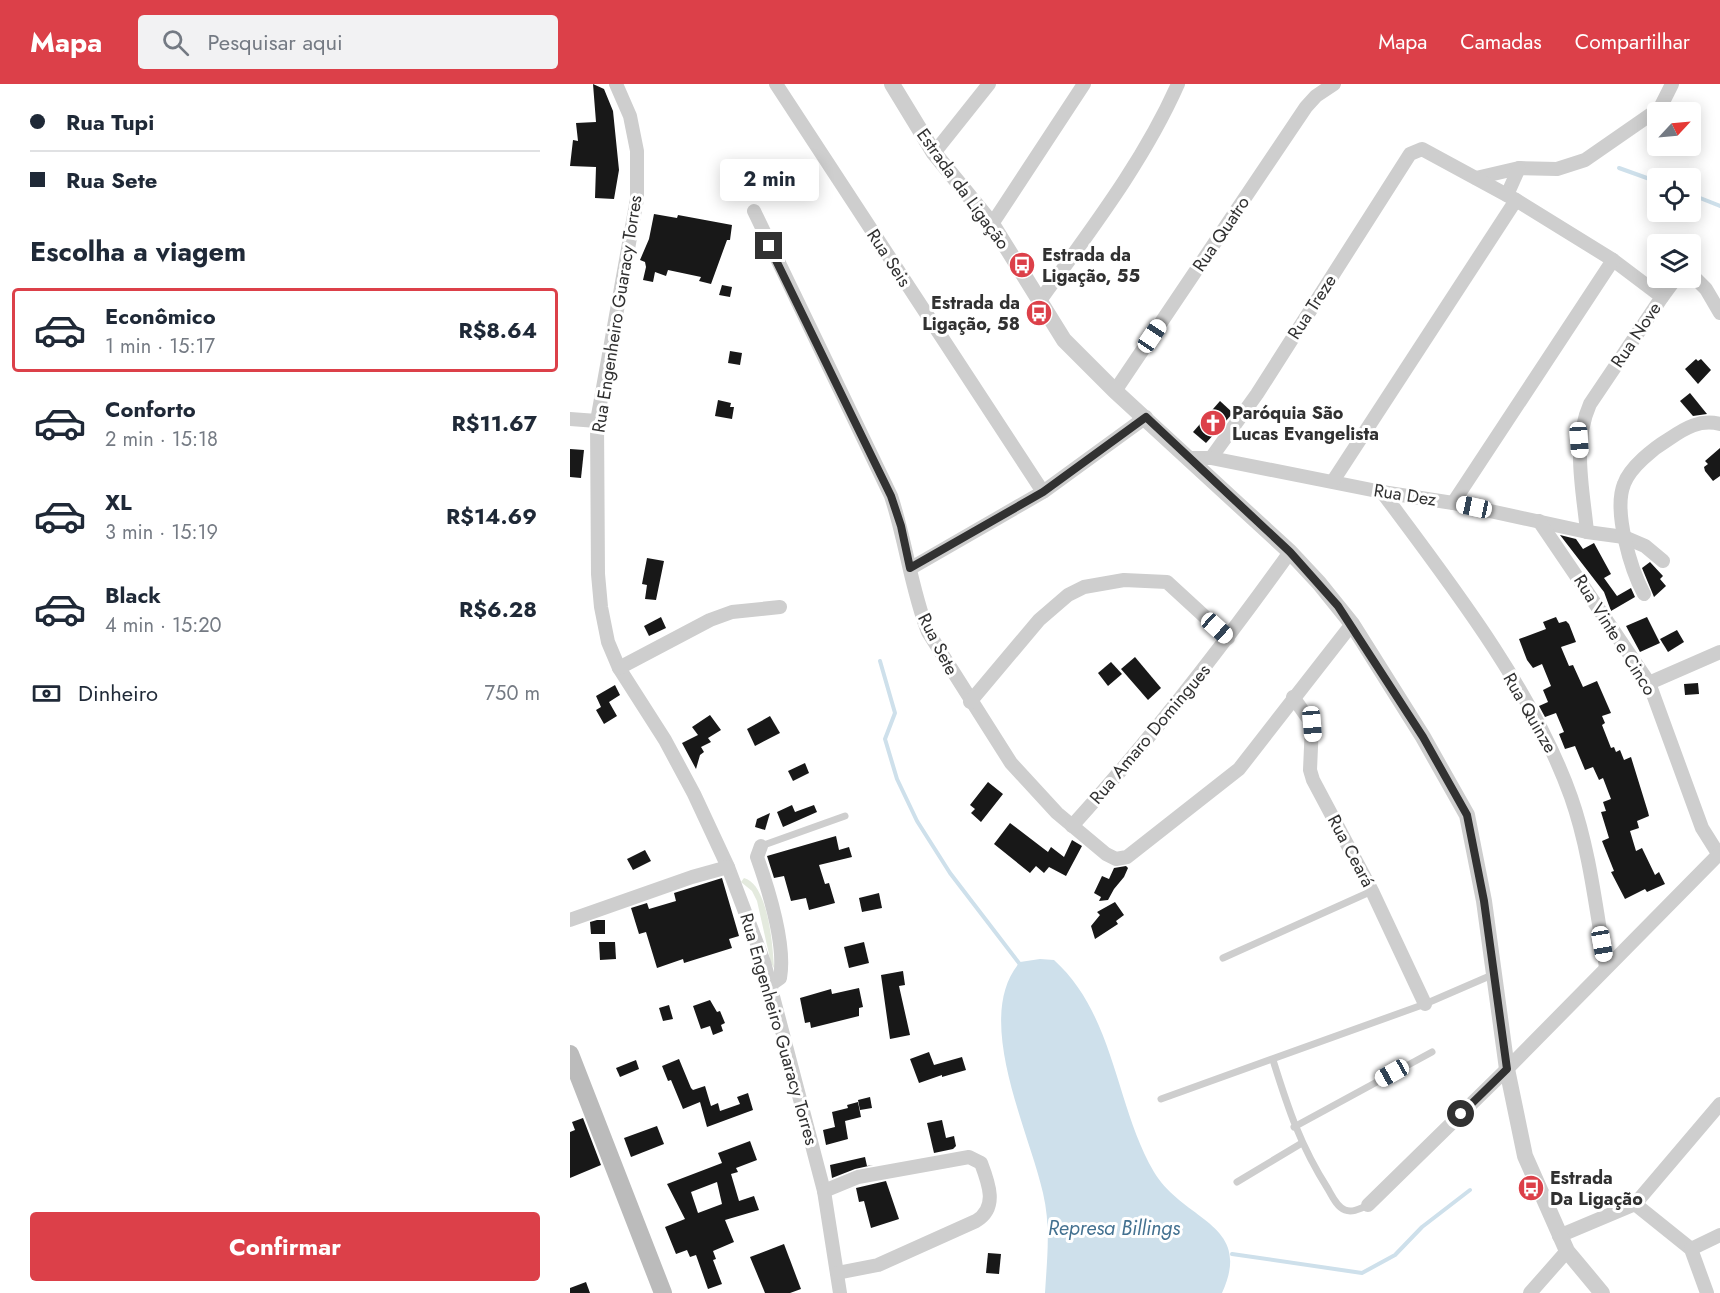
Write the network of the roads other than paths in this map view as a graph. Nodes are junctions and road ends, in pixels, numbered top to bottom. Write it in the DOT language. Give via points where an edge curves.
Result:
graph roads {
  1 [pos="616,84"];
  2 [pos="776,84"];
  3 [pos="892,84"];
  4 [pos="989,84"];
  5 [pos="1084,84"];
  6 [pos="1178,84"];
  7 [pos="1334,84"];
  8 [pos="1672,84"];
  9 [pos="1429,151"];
  10 [pos="934,153"];
  11 [pos="1519,168"];
  12 [pos="1476,178"];
  13 [pos="1512,197"];
  14 [pos="754,211"];
  15 [pos="992,224"];
  16 [pos="1613,260"];
  17 [pos="1701,283"];
  18 [pos="1669,288"];
  19 [pos="1662,297"];
  20 [pos="1039,302"];
  21 [pos="1720,313"];
  22 [pos="1115,391"];
  23 [pos="1146,417"];
  24 [pos="570,419"];
  25 [pos="597,421"];
  26 [pos="1720,424"];
  27 [pos="1191,458"];
  28 [pos="1211,458"];
  29 [pos="1333,482"];
  30 [pos="1043,492"];
  31 [pos="1382,492"];
  32 [pos="1452,503"];
  33 [pos="1539,521"];
  34 [pos="1587,532"];
  35 [pos="1624,537"];
  36 [pos="1290,552"];
  37 [pos="1663,561"];
  38 [pos="910,568"];
  39 [pos="1644,594"];
  40 [pos="780,607"];
  41 [pos="1352,624"];
  42 [pos="1228,639"];
  43 [pos="1720,652"];
  44 [pos="619,669"];
  45 [pos="1649,683"];
  46 [pos="1293,697"];
  47 [pos="970,702"];
  48 [pos="845,816"];
  49 [pos="1072,826"];
  50 [pos="761,846"];
  51 [pos="1719,854"];
  52 [pos="728,867"];
  53 [pos="1372,891"];
  54 [pos="570,920"];
  55 [pos="1223,958"];
  56 [pos="1606,967"];
  57 [pos="1494,974"];
  58 [pos="770,985"];
  59 [pos="1425,1004"];
  60 [pos="1432,1052"];
  61 [pos="570,1054"];
  62 [pos="1273,1060"];
  63 [pos="1507,1069"];
  64 [pos="1161,1099"];
  65 [pos="1720,1104"];
  66 [pos="1294,1127"];
  67 [pos="1302,1143"];
  68 [pos="1237,1182"];
  69 [pos="824,1191"];
  70 [pos="1635,1204"];
  71 [pos="1368,1205"];
  72 [pos="1720,1235"];
  73 [pos="1559,1236"];
  74 [pos="1691,1249"];
  75 [pos="1567,1251"];
  76 [pos="837,1273"];
  77 [pos="835,1291"];
  78 [pos="663,1293"];
  79 [pos="1530,1293"];
  80 [pos="1602,1293"];
  81 [pos="1707,1293"];
  1 -- 25 [label="street, Rua Engenheiro Guaracy Torres" via="630,116 637,151 637,199"];
  2 -- 30 [label="street, Rua Seis"];
  3 -- 10 [label="street, Estrada da Ligação"];
  4 -- 10 [label="street"];
  5 -- 15 [label="street"];
  6 -- 20 [label="street" via="1145,150"];
  7 -- 22 [label="street, Rua Quatro" via="1306,107"];
  8 -- 11 [label="street" via="1660,108 1585,160 1557,169"];
  9 -- 12 [label="street, Rua Nove"];
  9 -- 28 [label="street, Rua Treze" via="1419,149 1410,154 1257,394"];
  10 -- 15 [label="street, Estrada da Ligação"];
  11 -- 12 [label="street"];
  11 -- 13 [label="street"];
  12 -- 13 [label="street, Rua Nove"];
  13 -- 16 [label="street, Rua Nove"];
  13 -- 29 [label="street"];
  14 -- 38 [label="street, Rua Sete" via="891,496"];
  15 -- 20 [label="street, Estrada da Ligação"];
  16 -- 19 [label="street, Rua Nove"];
  16 -- 32 [label="street"];
  17 -- 21 [label="street"];
  18 -- 19 [label="street"];
  19 -- 34 [label="street, Rua Nove" via="1590,404 1581,424"];
  20 -- 22 [label="street, Estrada da Ligação" via="1064,340"];
  22 -- 23 [label="street, Estrada da Ligação"];
  23 -- 27 [label="street, Estrada da Ligação"];
  23 -- 30 [label="street"];
  24 -- 25 [label="street"];
  25 -- 44 [label="street, Rua Engenheiro Guaracy Torres" via="598,574 608,642"];
  26 -- 35 [label="street" via="1686,427 1628,476 1621,495"];
  27 -- 28 [label="street"];
  27 -- 36 [label="street, Estrada da Ligação"];
  28 -- 29 [label="street, Rua Dez"];
  29 -- 31 [label="street, Rua Dez"];
  30 -- 38 [label="street"];
  31 -- 32 [label="street, Rua Dez"];
  31 -- 56 [label="street, Rua Quinze" via="1451,586 1528,704 1556,758 1586,852"];
  32 -- 33 [label="street, Rua Dez"];
  33 -- 34 [label="street, Rua Dez"];
  33 -- 45 [label="street, Rua Vinte e Cinco"];
  34 -- 35 [label="street, Rua Dez"];
  35 -- 37 [label="street, Rua Dez" via="1645,546"];
  35 -- 39 [label="street" via="1632,571"];
  36 -- 41 [label="street, Estrada da Ligação"];
  36 -- 42 [label="street, Rua Amaro Domingues"];
  38 -- 47 [label="street, Rua Sete" via="928,632"];
  40 -- 44 [label="street" via="743,610 710,620"];
  41 -- 46 [label="street"];
  41 -- 57 [label="street, Estrada da Ligação" via="1467,815"];
  42 -- 47 [label="street" via="1167,582 1124,580 1084,587 1068,595 1039,620"];
  42 -- 49 [label="street, Rua Amaro Domingues" via="1144,745"];
  43 -- 45 [label="street"];
  44 -- 52 [label="street, Rua Engenheiro Guaracy Torres" via="670,749"];
  45 -- 51 [label="street, Rua Vinte e Cinco" via="1702,828"];
  46 -- 49 [label="street, Rua Sete" via="1239,769 1126,857 1116,859 1106,854"];
  46 -- 53 [label="street, Rua Ceará" via="1312,724 1313,780"];
  47 -- 49 [label="street, Rua Sete" via="1011,763"];
  48 -- 50 [label="lane"];
  50 -- 58 [label="street" via="757,857 772,904 780,965 780,978"];
  51 -- 56 [label="street"];
  52 -- 54 [label="street"];
  52 -- 58 [label="street, Rua Engenheiro Guaracy Torres"];
  53 -- 55 [label="lane"];
  53 -- 59 [label="street, Rua Ceará"];
  56 -- 63 [label="street"];
  57 -- 59 [label="lane"];
  57 -- 63 [label="street, Estrada da Ligação"];
  58 -- 69 [label="street, Rua Engenheiro Guaracy Torres"];
  59 -- 62 [label="lane"];
  60 -- 66 [label="lane"];
  61 -- 78 [label="main road"];
  62 -- 64 [label="lane"];
  62 -- 66 [label="lane"];
  63 -- 71 [label="street"];
  63 -- 73 [label="street, Estrada da Ligação" via="1525,1156"];
  65 -- 70 [label="street"];
  66 -- 67 [label="lane"];
  67 -- 68 [label="lane"];
  67 -- 71 [label="lane" via="1343,1209"];
  69 -- 76 [label="street, Rua Engenheiro Guaracy Torres"];
  69 -- 76 [label="street" via="858,1177 969,1157 981,1163 991,1197 987,1211 976,1221 878,1264"];
  70 -- 73 [label="street"];
  70 -- 74 [label="street"];
  72 -- 74 [label="street"];
  73 -- 75 [label="street, Estrada da Ligação"];
  74 -- 81 [label="street"];
  75 -- 79 [label="street"];
  75 -- 80 [label="street, Estrada da Ligação"];
  76 -- 77 [label="street, Rua Engenheiro Guaracy Torres"];
}
